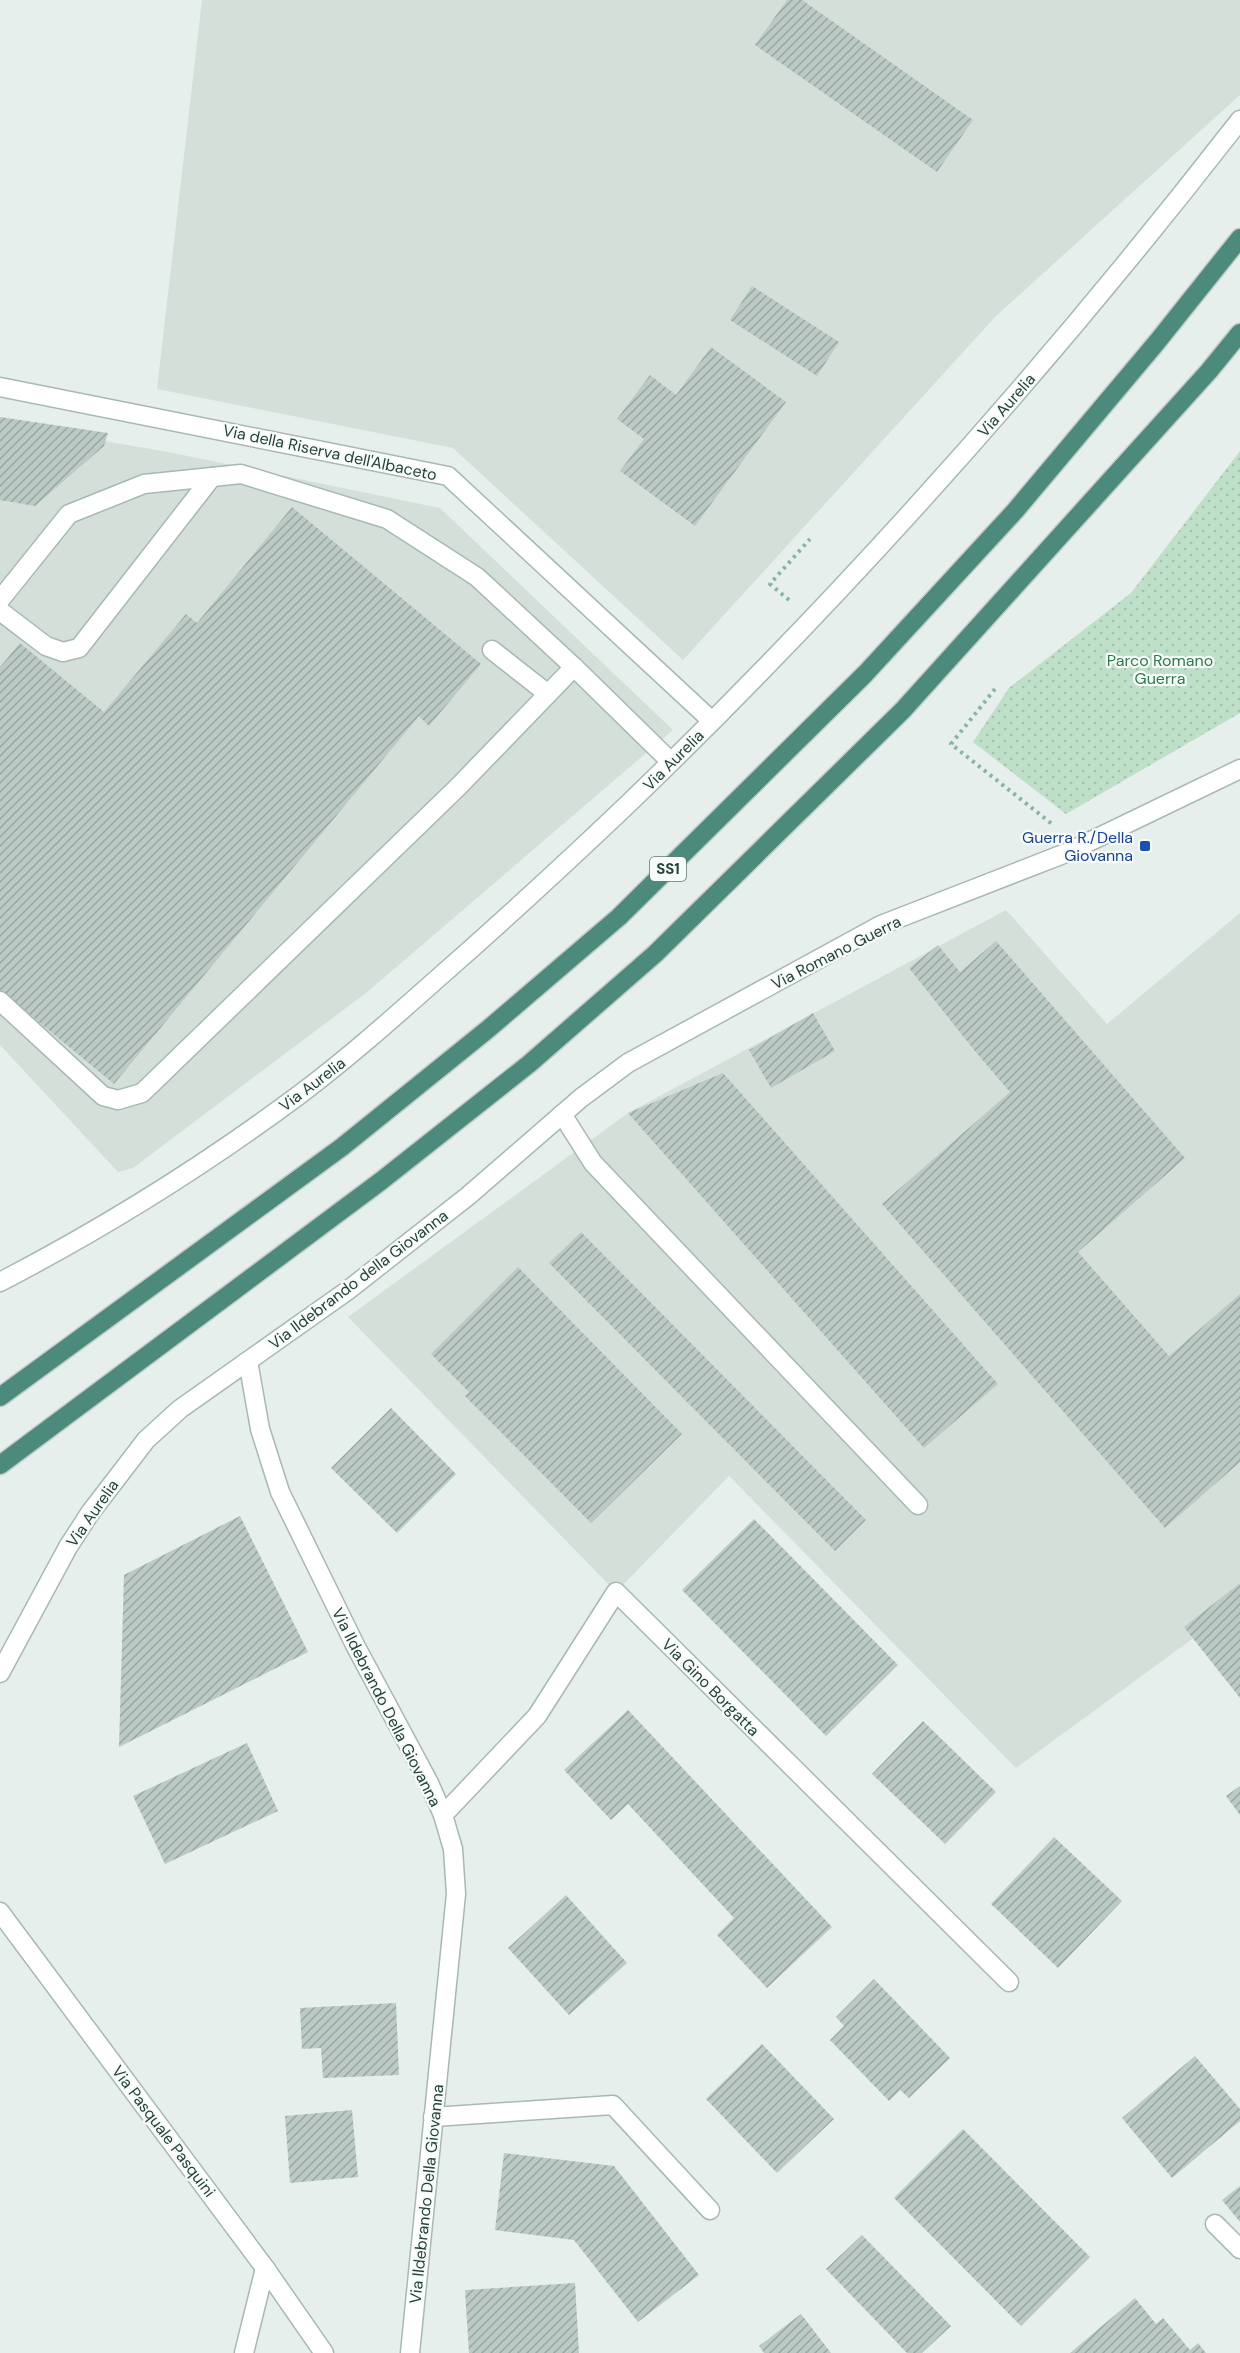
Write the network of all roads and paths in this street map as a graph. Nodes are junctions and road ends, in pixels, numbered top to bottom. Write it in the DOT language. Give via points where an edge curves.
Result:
graph roads {
  1 [pos="1240,120"];
  2 [pos="1240,238"];
  3 [pos="1240,333"];
  4 [pos="0,387"];
  5 [pos="212,477"];
  6 [pos="810,539"];
  7 [pos="770,584"];
  8 [pos="0,600"];
  9 [pos="0,611"];
  10 [pos="492,650"];
  11 [pos="574,667"];
  12 [pos="995,689"];
  13 [pos="548,694"];
  14 [pos="712,721"];
  15 [pos="671,762"];
  16 [pos="1240,769"];
  17 [pos="1066,853"];
  18 [pos="0,1001"];
  19 [pos="562,1114"];
  20 [pos="468,1196"];
  21 [pos="0,1282"];
  22 [pos="248,1361"];
  23 [pos="0,1397"];
  24 [pos="0,1465"];
  25 [pos="918,1505"];
  26 [pos="0,1673"];
  27 [pos="442,1815"];
  28 [pos="0,1912"];
  29 [pos="1009,1982"];
  30 [pos="433,2117"];
  31 [pos="710,2210"];
  32 [pos="1215,2224"];
  33 [pos="1240,2249"];
  34 [pos="265,2268"];
  35 [pos="244,2353"];
  36 [pos="324,2353"];
  37 [pos="410,2353"];
  1 -- 14 [label="street, Via Aurelia" via="1143,243 975,441 812,620"];
  2 -- 23 [label="highway, SS1" via="1000,528 865,674 619,917 342,1147"];
  3 -- 24 [label="highway" via="903,710 655,954 529,1064 381,1181"];
  4 -- 14 [label="street, Via della Riserva dell'Albaceto" via="448,476"];
  5 -- 8 [label="street" via="144,484 69,514"];
  5 -- 9 [label="street" via="79,648 63,652 46,646"];
  5 -- 11 [label="street" via="241,474 387,519 477,577"];
  6 -- 7 [label="path"];
  10 -- 13 [label="street"];
  11 -- 13 [label="street"];
  11 -- 15 [label="street"];
  12 -- 17 [label="path" via="951,744 1052,825"];
  13 -- 18 [label="street" via="458,787 142,1093 118,1100 103,1096"];
  14 -- 15 [label="street, Via Aurelia"];
  15 -- 21 [label="street, Via Aurelia" via="505,920 302,1093 156,1192"];
  16 -- 17 [label="street, Via Romano Guerra"];
  17 -- 19 [label="street, Via Romano Guerra" via="881,926 628,1063"];
  19 -- 20 [label="street, Via Romano Guerra"];
  19 -- 25 [label="street" via="593,1163"];
  20 -- 22 [label="street, Via Ildebrando della Giovanna" via="347,1291"];
  22 -- 26 [label="street, Via Aurelia" via="180,1409 146,1440 68,1547"];
  22 -- 27 [label="street, Via Ildebrando Della Giovanna" via="260,1429 280,1492"];
  27 -- 29 [label="street, Via Gino Borgatta" via="537,1716 616,1592"];
  27 -- 30 [label="street, Via Ildebrando Della Giovanna" via="453,1849 456,1894"];
  28 -- 34 [label="street, Via Pasquale Pasquini"];
  30 -- 31 [label="street, Via Ildebrando della Giovanna" via="613,2105"];
  30 -- 37 [label="street, Via Ildebrando Della Giovanna"];
  32 -- 33 [label="street"];
  34 -- 35 [label="street"];
  34 -- 36 [label="street, Via Pasquale Pasquini"];
}
